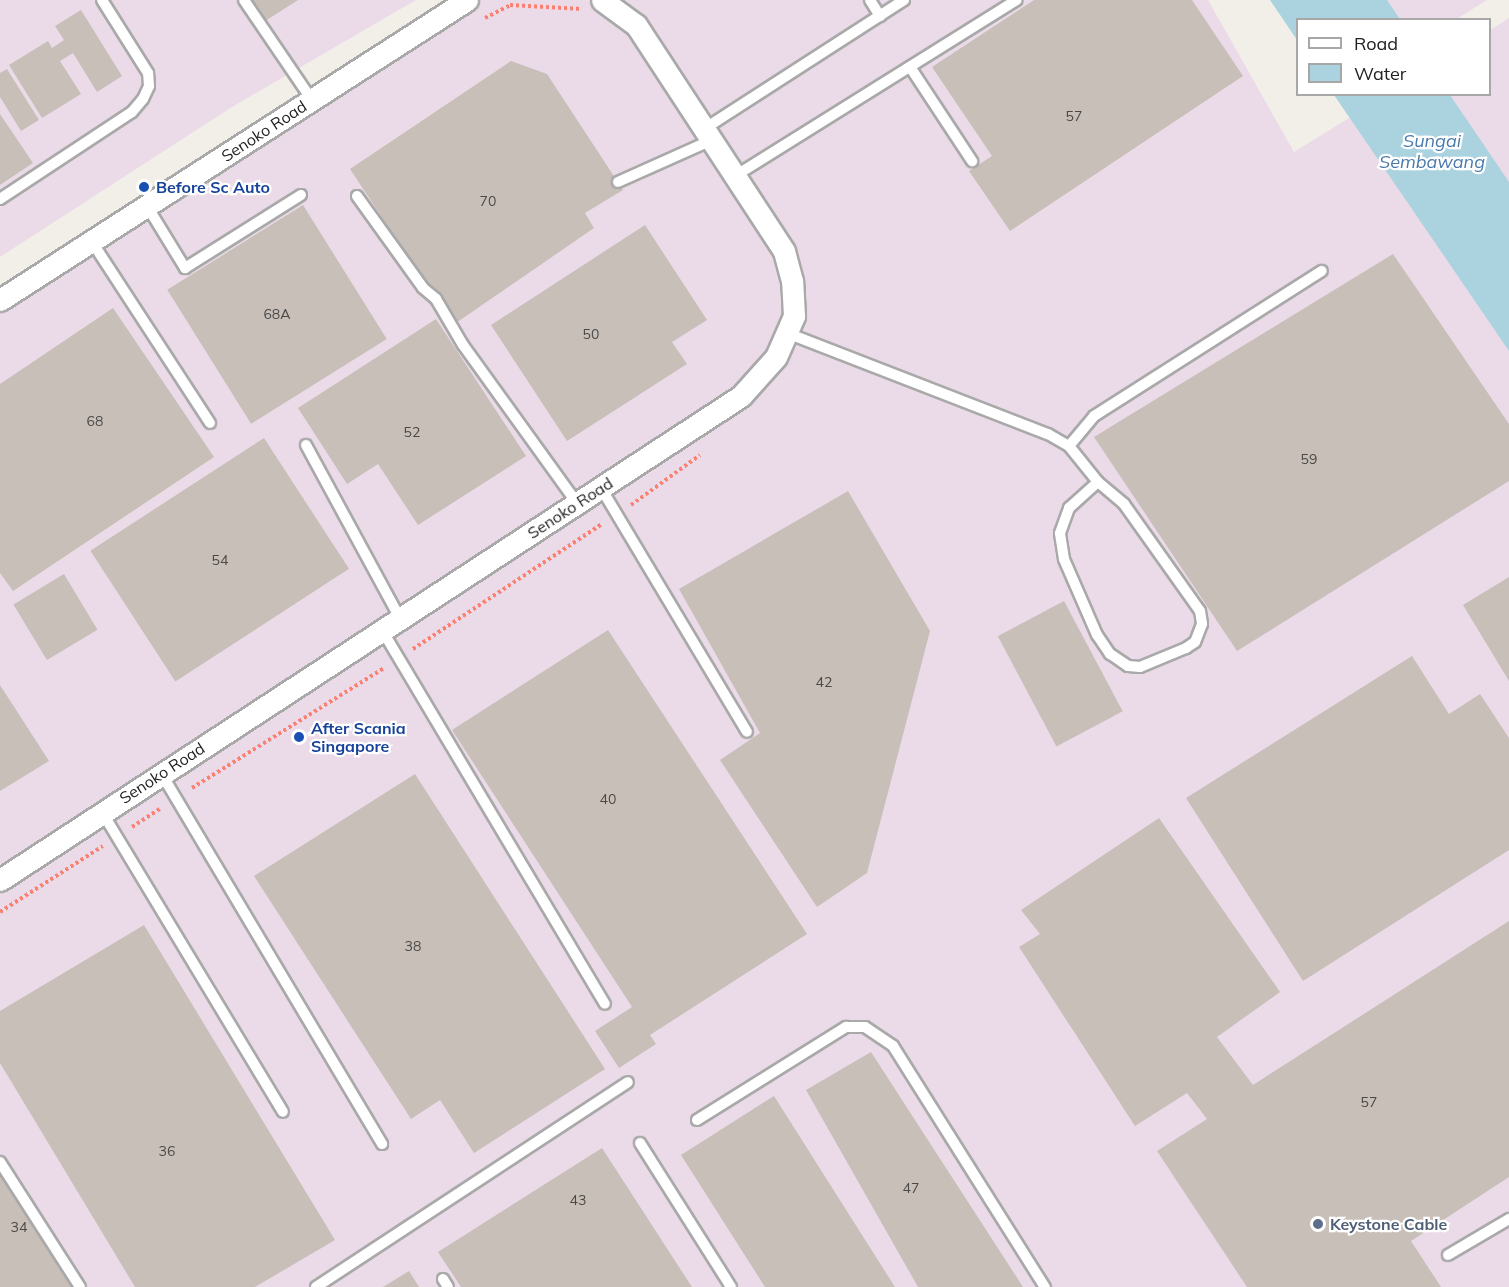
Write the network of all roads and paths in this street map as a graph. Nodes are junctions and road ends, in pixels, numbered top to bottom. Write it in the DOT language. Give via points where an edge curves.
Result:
graph roads {
  1 [pos="102,0"];
  2 [pos="244,0"];
  3 [pos="467,0"];
  4 [pos="870,0"];
  5 [pos="904,0"];
  6 [pos="1017,0"];
  7 [pos="595,5"];
  8 [pos="880,16"];
  9 [pos="478,22"];
  10 [pos="910,67"];
  11 [pos="312,100"];
  12 [pos="708,135"];
  13 [pos="972,162"];
  14 [pos="735,176"];
  15 [pos="618,182"];
  16 [pos="301,195"];
  17 [pos="357,196"];
  18 [pos="0,199"];
  19 [pos="147,206"];
  20 [pos="92,242"];
  21 [pos="1322,271"];
  22 [pos="0,300"];
  23 [pos="787,333"];
  24 [pos="210,423"];
  25 [pos="306,445"];
  26 [pos="1069,446"];
  27 [pos="710,447"];
  28 [pos="1098,482"];
  29 [pos="601,488"];
  30 [pos="577,503"];
  31 [pos="617,515"];
  32 [pos="400,618"];
  33 [pos="382,630"];
  34 [pos="399,658"];
  35 [pos="747,732"];
  36 [pos="161,773"];
  37 [pos="176,798"];
  38 [pos="102,812"];
  39 [pos="117,837"];
  40 [pos="0,880"];
  41 [pos="0,912"];
  42 [pos="605,1004"];
  43 [pos="628,1082"];
  44 [pos="283,1112"];
  45 [pos="697,1120"];
  46 [pos="640,1143"];
  47 [pos="382,1144"];
  48 [pos="0,1162"];
  49 [pos="1509,1219"];
  50 [pos="1448,1255"];
  51 [pos="80,1287"];
  52 [pos="316,1287"];
  53 [pos="731,1287"];
  54 [pos="1045,1287"];
  1 -- 18 [label="lane" via="148,73 143,99 132,112"];
  2 -- 11 [label="lane"];
  3 -- 11 [label="street, Senoko Road"];
  4 -- 8 [label="lane"];
  5 -- 8 [label="lane"];
  6 -- 10 [label="lane"];
  7 -- 9 [label="path" via="510,5"];
  7 -- 12 [label="street, Senoko Road" via="636,25"];
  8 -- 12 [label="lane"];
  10 -- 13 [label="lane"];
  10 -- 14 [label="lane"];
  11 -- 19 [label="street, Senoko Road"];
  12 -- 14 [label="street, Senoko Road"];
  12 -- 15 [label="lane"];
  14 -- 23 [label="street, Senoko Road" via="784,251 792,280 794,316"];
  16 -- 19 [label="lane" via="186,268"];
  17 -- 30 [label="lane" via="423,288 436,299 463,345"];
  19 -- 20 [label="street, Senoko Road"];
  20 -- 22 [label="street, Senoko Road"];
  20 -- 24 [label="lane"];
  21 -- 26 [label="lane" via="1094,416"];
  23 -- 26 [label="lane" via="1048,434"];
  23 -- 29 [label="street, Senoko Road" via="776,357 741,396"];
  25 -- 32 [label="lane"];
  26 -- 28 [label="lane"];
  27 -- 31 [label="path"];
  28 -- 28 [label="lane" via="1124,504 1200,611 1202,624 1195,642 1140,667 1128,666 1110,654 1097,635 1064,559 1060,533 1069,508"];
  29 -- 30 [label="street, Senoko Road"];
  29 -- 31 [label="lane"];
  30 -- 32 [label="street, Senoko Road"];
  31 -- 34 [label="path"];
  31 -- 35 [label="lane"];
  32 -- 33 [label="street, Senoko Road"];
  33 -- 34 [label="lane"];
  33 -- 36 [label="street, Senoko Road"];
  34 -- 37 [label="path"];
  34 -- 42 [label="lane"];
  36 -- 37 [label="lane"];
  36 -- 38 [label="street, Senoko Road"];
  37 -- 39 [label="path"];
  37 -- 47 [label="lane"];
  38 -- 39 [label="lane"];
  38 -- 40 [label="street, Senoko Road"];
  39 -- 41 [label="path"];
  39 -- 44 [label="lane"];
  43 -- 52 [label="lane"];
  45 -- 54 [label="lane" via="846,1027 865,1027 893,1046"];
  46 -- 53 [label="lane"];
  48 -- 51 [label="lane"];
  49 -- 50 [label="lane"];
}
